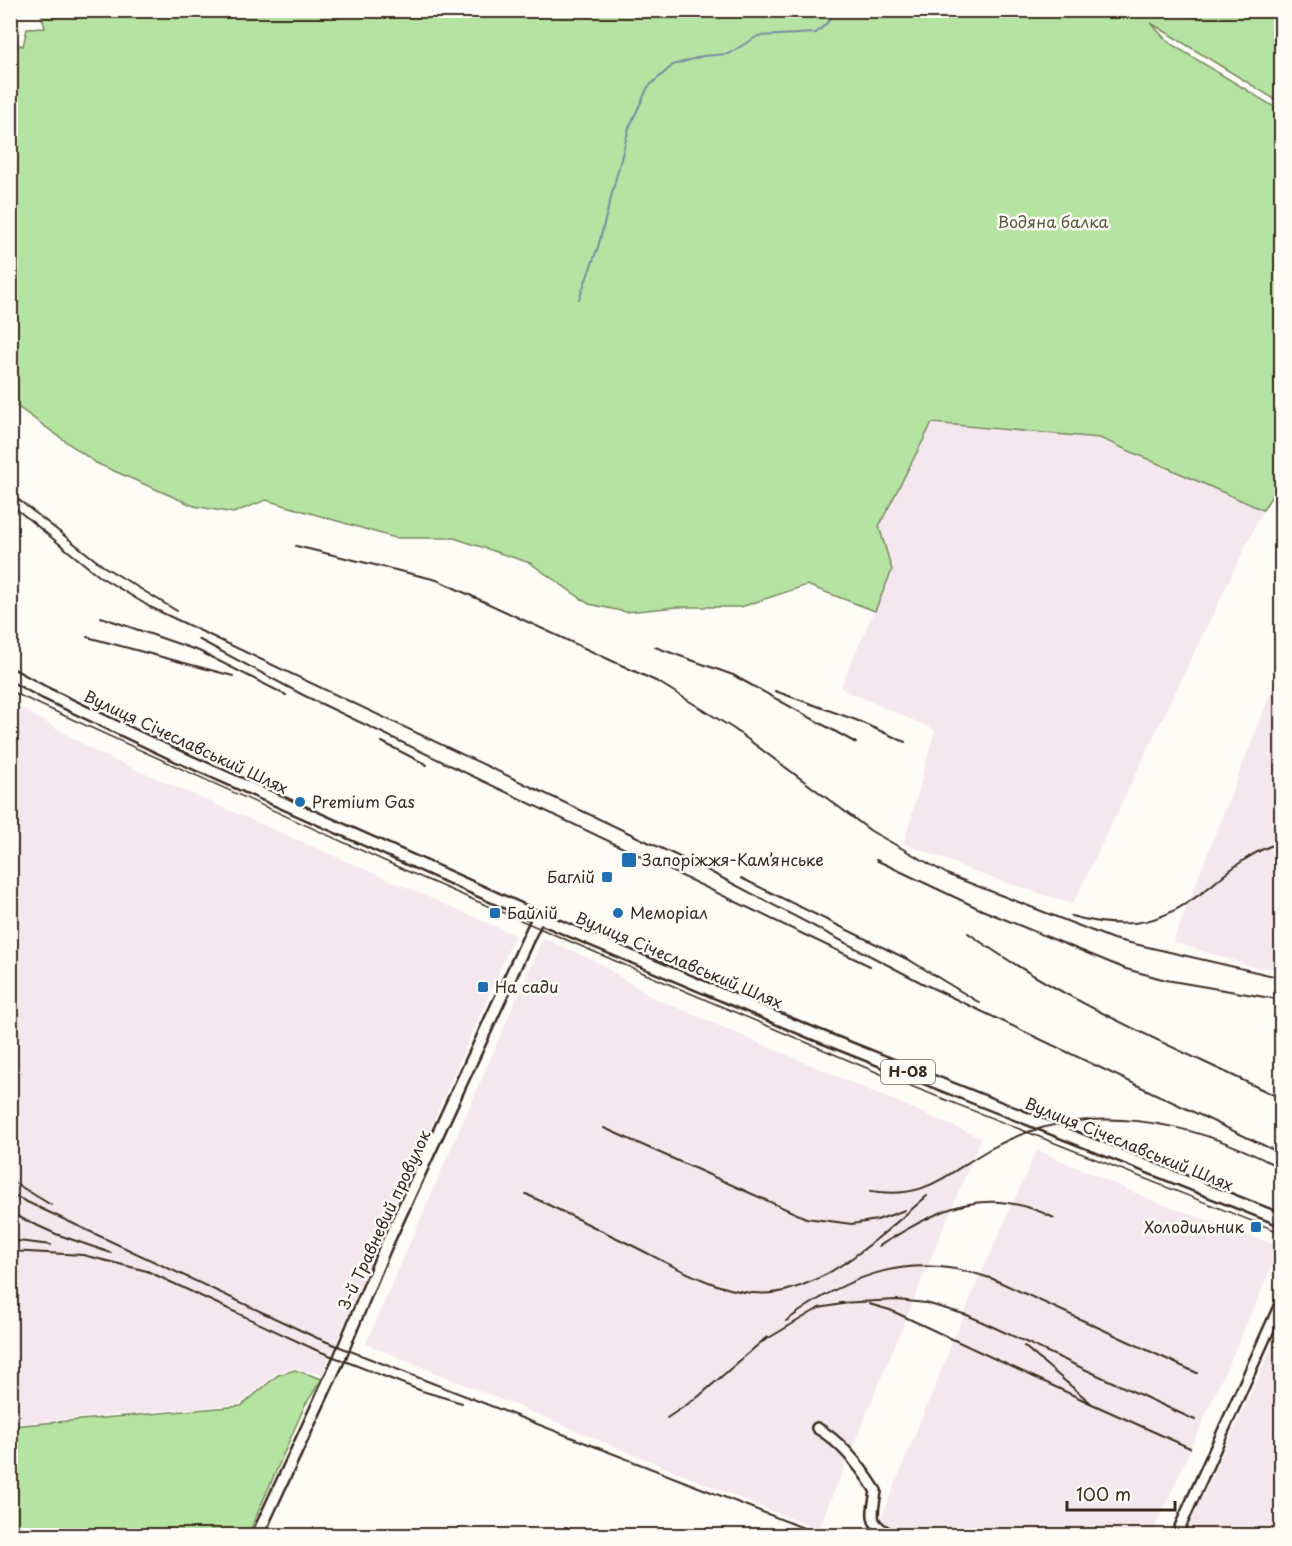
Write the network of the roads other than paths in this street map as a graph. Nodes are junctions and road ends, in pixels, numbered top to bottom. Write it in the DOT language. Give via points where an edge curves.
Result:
graph roads {
  1 [pos="10,674"];
  2 [pos="538,917"];
  3 [pos="1281,1220"];
  4 [pos="1281,1300"];
  5 [pos="817,1428"];
  6 [pos="10,1532"];
  7 [pos="19,1536"];
  8 [pos="257,1536"];
  9 [pos="895,1536"];
  10 [pos="1176,1536"];
  1 -- 2 [label="main road, Вулиця Січеславський Шлях / Н-08" via="210,771"];
  2 -- 3 [label="main road, Вулиця Січеславський Шлях / Н-08" via="822,1037"];
  2 -- 8 [label="main road, 3-й Травневий провулок"];
  4 -- 10 [label="street"];
  5 -- 9 [label="street" via="868,1477 876,1491 874,1524"];
  6 -- 7 [label="street"];
}
